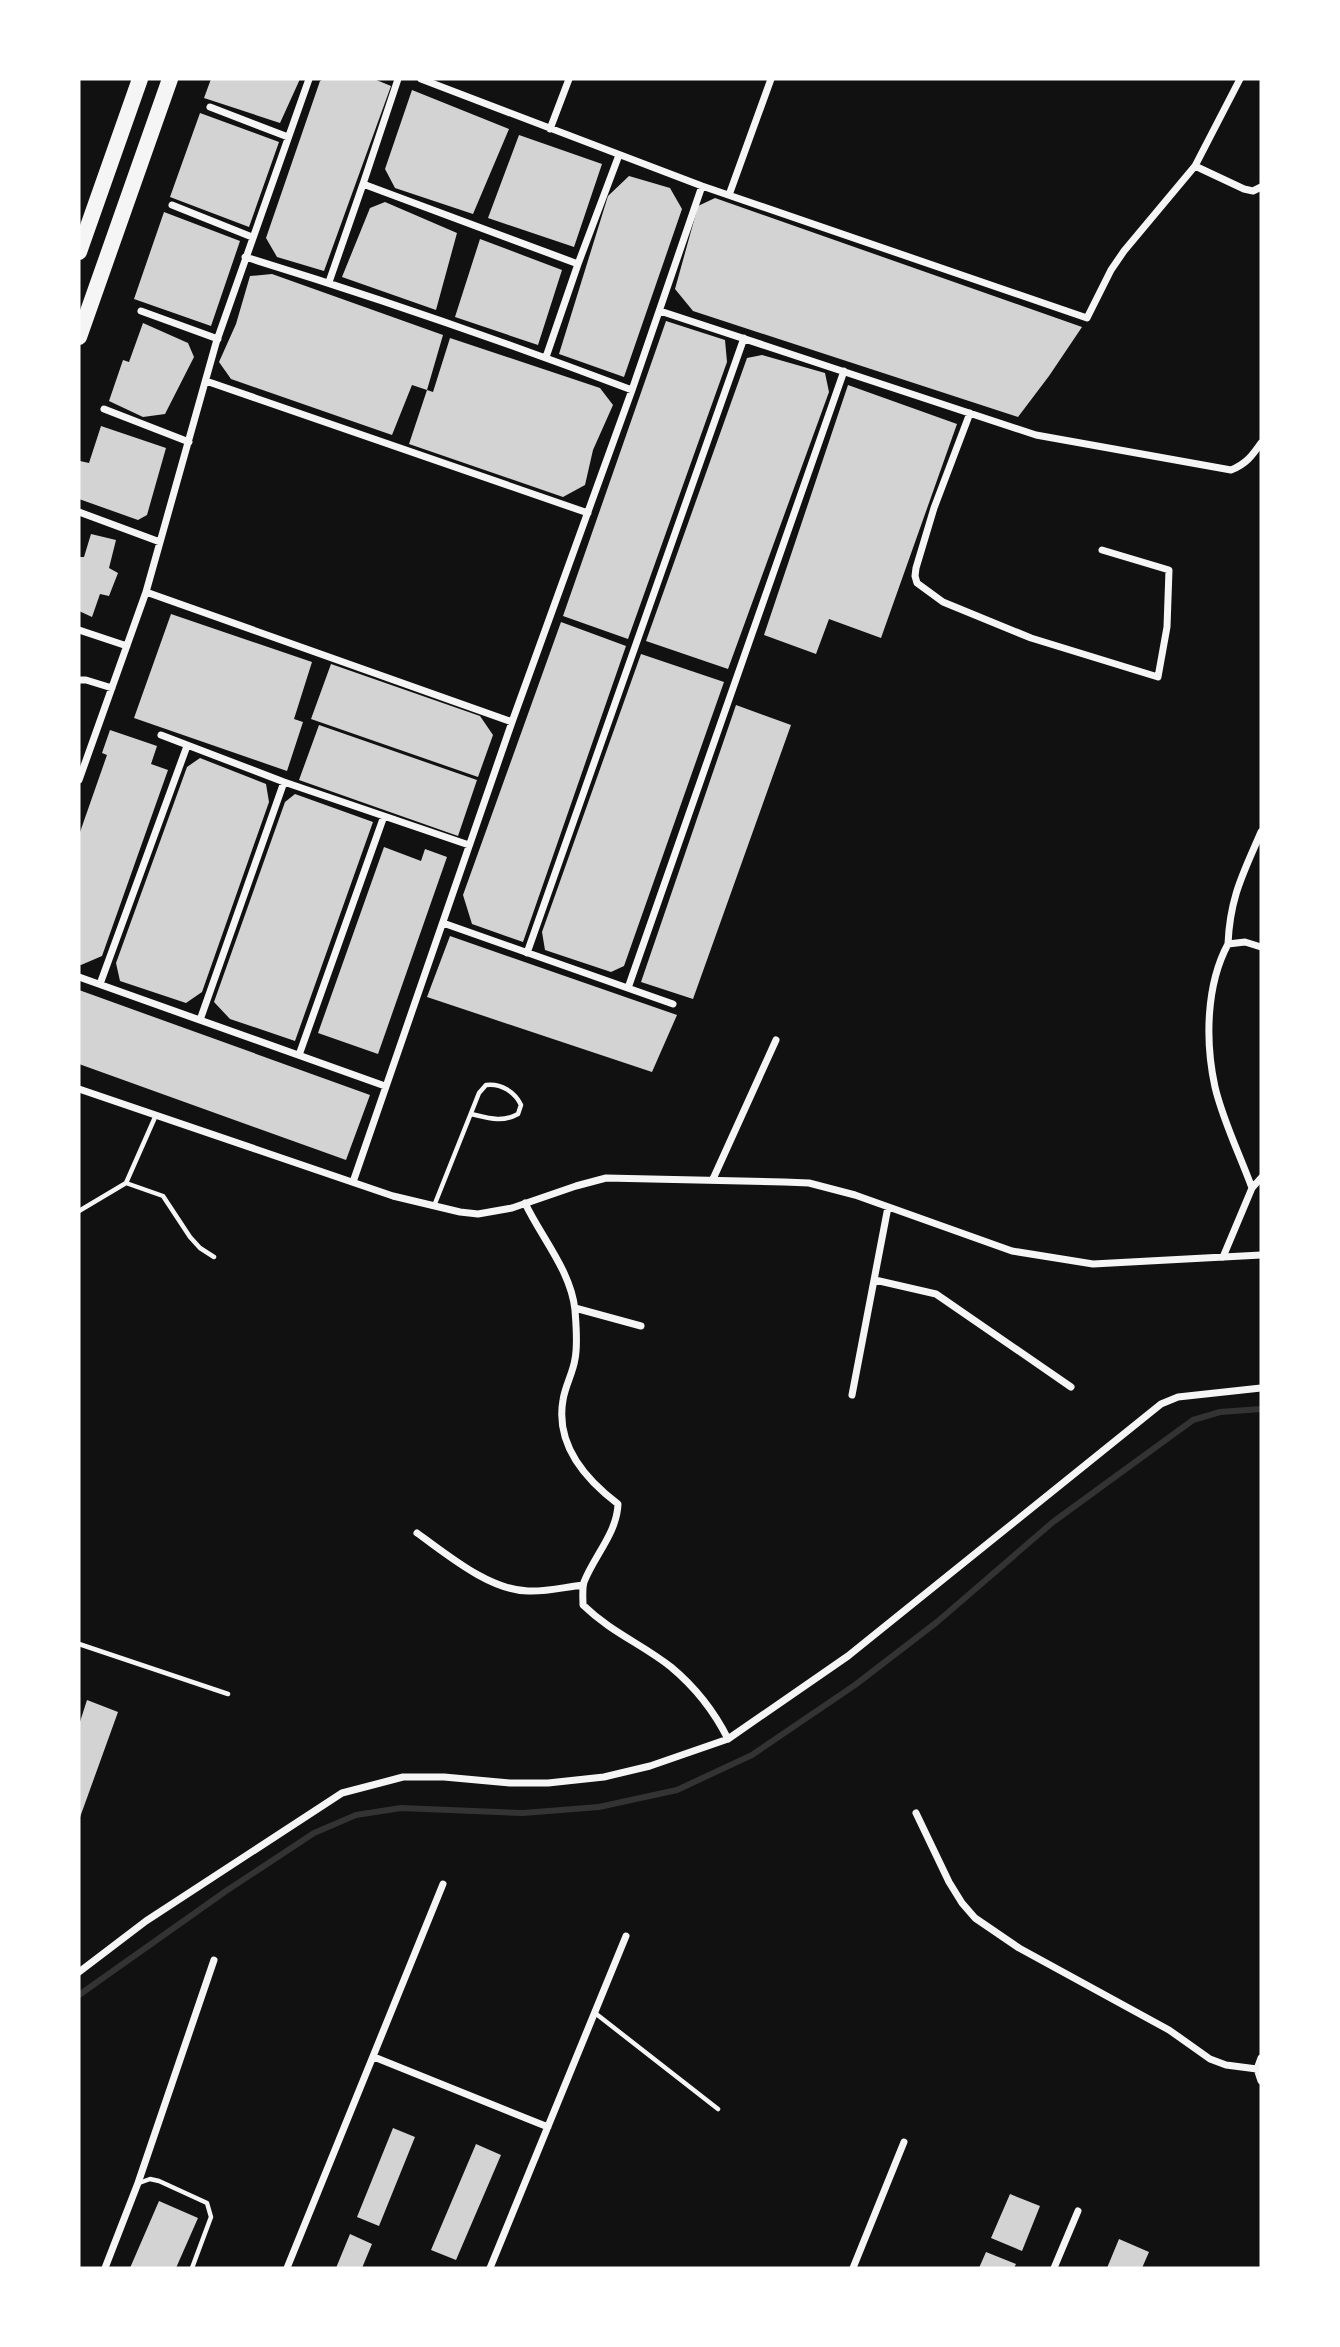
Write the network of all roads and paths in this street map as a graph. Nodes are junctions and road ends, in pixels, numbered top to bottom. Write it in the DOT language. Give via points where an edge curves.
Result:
graph roads {
  1 [pos="140,79"];
  2 [pos="170,79"];
  3 [pos="309,79"];
  4 [pos="398,79"];
  5 [pos="421,79"];
  6 [pos="569,79"];
  7 [pos="771,79"];
  8 [pos="1240,79"];
  9 [pos="210,107"];
  10 [pos="550,129"];
  11 [pos="288,137"];
  12 [pos="619,155"];
  13 [pos="1195,166"];
  14 [pos="363,184"];
  15 [pos="702,186"];
  16 [pos="1261,187"];
  17 [pos="729,195"];
  18 [pos="172,205"];
  19 [pos="252,237"];
  20 [pos="79,252"];
  21 [pos="245,257"];
  22 [pos="578,264"];
  23 [pos="329,282"];
  24 [pos="141,311"];
  25 [pos="660,311"];
  26 [pos="79,337"];
  27 [pos="744,338"];
  28 [pos="218,339"];
  29 [pos="546,357"];
  30 [pos="844,371"];
  31 [pos="206,381"];
  32 [pos="632,390"];
  33 [pos="104,409"];
  34 [pos="970,413"];
  35 [pos="189,442"];
  36 [pos="1261,443"];
  37 [pos="79,512"];
  38 [pos="588,513"];
  39 [pos="160,542"];
  40 [pos="1102,550"];
  41 [pos="146,592"];
  42 [pos="79,630"];
  43 [pos="127,646"];
  44 [pos="79,680"];
  45 [pos="112,688"];
  46 [pos="512,722"];
  47 [pos="160,735"];
  48 [pos="187,746"];
  49 [pos="79,780"];
  50 [pos="284,782"];
  51 [pos="384,816"];
  52 [pos="1261,832"];
  53 [pos="468,845"];
  54 [pos="443,923"];
  55 [pos="1228,944"];
  56 [pos="1261,947"];
  57 [pos="527,953"];
  58 [pos="79,977"];
  59 [pos="100,984"];
  60 [pos="628,988"];
  61 [pos="673,1004"];
  62 [pos="200,1020"];
  63 [pos="776,1040"];
  64 [pos="299,1055"];
  65 [pos="385,1086"];
  66 [pos="79,1089"];
  67 [pos="471,1114"];
  68 [pos="156,1115"];
  69 [pos="1261,1178"];
  70 [pos="713,1179"];
  71 [pos="353,1182"];
  72 [pos="126,1183"];
  73 [pos="1252,1188"];
  74 [pos="525,1203"];
  75 [pos="888,1206"];
  76 [pos="434,1207"];
  77 [pos="79,1211"];
  78 [pos="1261,1255"];
  79 [pos="214,1257"];
  80 [pos="1223,1257"];
  81 [pos="875,1280"];
  82 [pos="575,1308"];
  83 [pos="641,1326"];
  84 [pos="1071,1387"];
  85 [pos="1261,1388"];
  86 [pos="852,1395"];
  87 [pos="417,1533"];
  88 [pos="583,1585"];
  89 [pos="79,1644"];
  90 [pos="228,1694"];
  91 [pos="728,1739"];
  92 [pos="916,1813"];
  93 [pos="443,1884"];
  94 [pos="626,1936"];
  95 [pos="214,1960"];
  96 [pos="79,1972"];
  97 [pos="594,2013"];
  98 [pos="374,2057"];
  99 [pos="1261,2057"];
  100 [pos="1257,2069"];
  101 [pos="1261,2081"];
  102 [pos="718,2109"];
  103 [pos="548,2127"];
  104 [pos="904,2142"];
  105 [pos="138,2183"];
  106 [pos="1077,2211"];
  107 [pos="105,2268"];
  108 [pos="192,2268"];
  109 [pos="287,2268"];
  110 [pos="490,2268"];
  111 [pos="853,2268"];
  112 [pos="1054,2268"];
  1 -- 20 [label="highway"];
  2 -- 26 [label="highway"];
  3 -- 11 [label="street"];
  4 -- 14 [label="street"];
  5 -- 10 [label="street"];
  6 -- 10 [label="street"];
  7 -- 17 [label="street"];
  8 -- 13 [label="street"];
  9 -- 11 [label="street"];
  10 -- 12 [label="street"];
  11 -- 19 [label="street"];
  12 -- 15 [label="street"];
  12 -- 22 [label="street"];
  13 -- 16 [label="street" via="1244,189"];
  13 -- 17 [label="street" via="1124,251 1087,317"];
  14 -- 22 [label="street"];
  14 -- 23 [label="street"];
  15 -- 17 [label="street"];
  15 -- 25 [label="street"];
  18 -- 19 [label="street"];
  19 -- 21 [label="street"];
  21 -- 23 [label="street"];
  21 -- 28 [label="street"];
  22 -- 29 [label="street"];
  23 -- 29 [label="street"];
  24 -- 28 [label="street"];
  25 -- 27 [label="street"];
  25 -- 32 [label="street"];
  27 -- 30 [label="street"];
  27 -- 57 [label="street"];
  28 -- 31 [label="street"];
  29 -- 32 [label="street"];
  30 -- 34 [label="street"];
  30 -- 60 [label="street"];
  31 -- 35 [label="street"];
  31 -- 38 [label="street"];
  32 -- 38 [label="street"];
  33 -- 35 [label="street"];
  34 -- 36 [label="street" via="1032,434 1231,470 1243,466"];
  34 -- 40 [label="street" via="934,508 916,568 918,583 943,602 1031,638 1158,677 1167,627 1169,570"];
  35 -- 39 [label="street"];
  37 -- 39 [label="street"];
  38 -- 46 [label="street"];
  39 -- 41 [label="street"];
  41 -- 43 [label="street"];
  41 -- 46 [label="street"];
  42 -- 43 [label="street"];
  43 -- 45 [label="street"];
  44 -- 45 [label="street"];
  45 -- 49 [label="street"];
  46 -- 53 [label="street"];
  47 -- 48 [label="street"];
  48 -- 50 [label="street"];
  48 -- 59 [label="street"];
  50 -- 51 [label="street"];
  50 -- 62 [label="street"];
  51 -- 53 [label="street"];
  51 -- 64 [label="street"];
  52 -- 55 [label="street" via="1234,895"];
  53 -- 54 [label="street"];
  54 -- 57 [label="street"];
  54 -- 65 [label="street"];
  55 -- 56 [label="street" via="1245,942"];
  55 -- 73 [label="street" via="1212,988 1211,1053 1218,1096"];
  57 -- 60 [label="street"];
  58 -- 59 [label="street"];
  59 -- 62 [label="street"];
  60 -- 61 [label="street"];
  62 -- 64 [label="street"];
  63 -- 70 [label="street"];
  64 -- 65 [label="street"];
  65 -- 71 [label="street"];
  66 -- 68 [label="street"];
  67 -- 67 [label="lane" via="486,1085 504,1087 521,1105 511,1118"];
  67 -- 76 [label="lane"];
  68 -- 71 [label="street"];
  68 -- 72 [label="lane"];
  69 -- 73 [label="street"];
  70 -- 74 [label="street" via="606,1178"];
  70 -- 75 [label="street" via="809,1183"];
  71 -- 76 [label="street"];
  72 -- 77 [label="lane"];
  72 -- 79 [label="lane" via="163,1196 190,1237"];
  73 -- 80 [label="street"];
  74 -- 76 [label="street" via="478,1214"];
  74 -- 82 [label="street" via="568,1284"];
  75 -- 80 [label="street" via="1013,1251 1072,1262"];
  75 -- 81 [label="street"];
  78 -- 80 [label="street"];
  81 -- 84 [label="street" via="936,1294"];
  81 -- 86 [label="street"];
  82 -- 83 [label="street"];
  82 -- 88 [label="street" via="575,1359 562,1401 562,1422 577,1465 618,1504 613,1528"];
  85 -- 91 [label="street" via="1178,1397 1161,1404 848,1656"];
  87 -- 88 [label="street" via="506,1588 530,1591"];
  88 -- 91 [label="street" via="583,1605 609,1628 673,1668 715,1713"];
  89 -- 90 [label="lane"];
  91 -- 96 [label="street" via="604,1777 510,1783 403,1777 342,1793 146,1922"];
  92 -- 100 [label="street" via="949,1882 975,1918 1019,1948 1169,2030 1210,2059"];
  93 -- 98 [label="street"];
  94 -- 97 [label="street"];
  95 -- 105 [label="street"];
  97 -- 102 [label="lane"];
  97 -- 103 [label="street"];
  98 -- 103 [label="street"];
  98 -- 109 [label="street"];
  99 -- 100 [label="street"];
  100 -- 101 [label="street"];
  103 -- 110 [label="street"];
  104 -- 111 [label="street"];
  105 -- 107 [label="street"];
  105 -- 108 [label="lane" via="159,2181 207,2203 211,2217"];
  106 -- 112 [label="street"];
}
